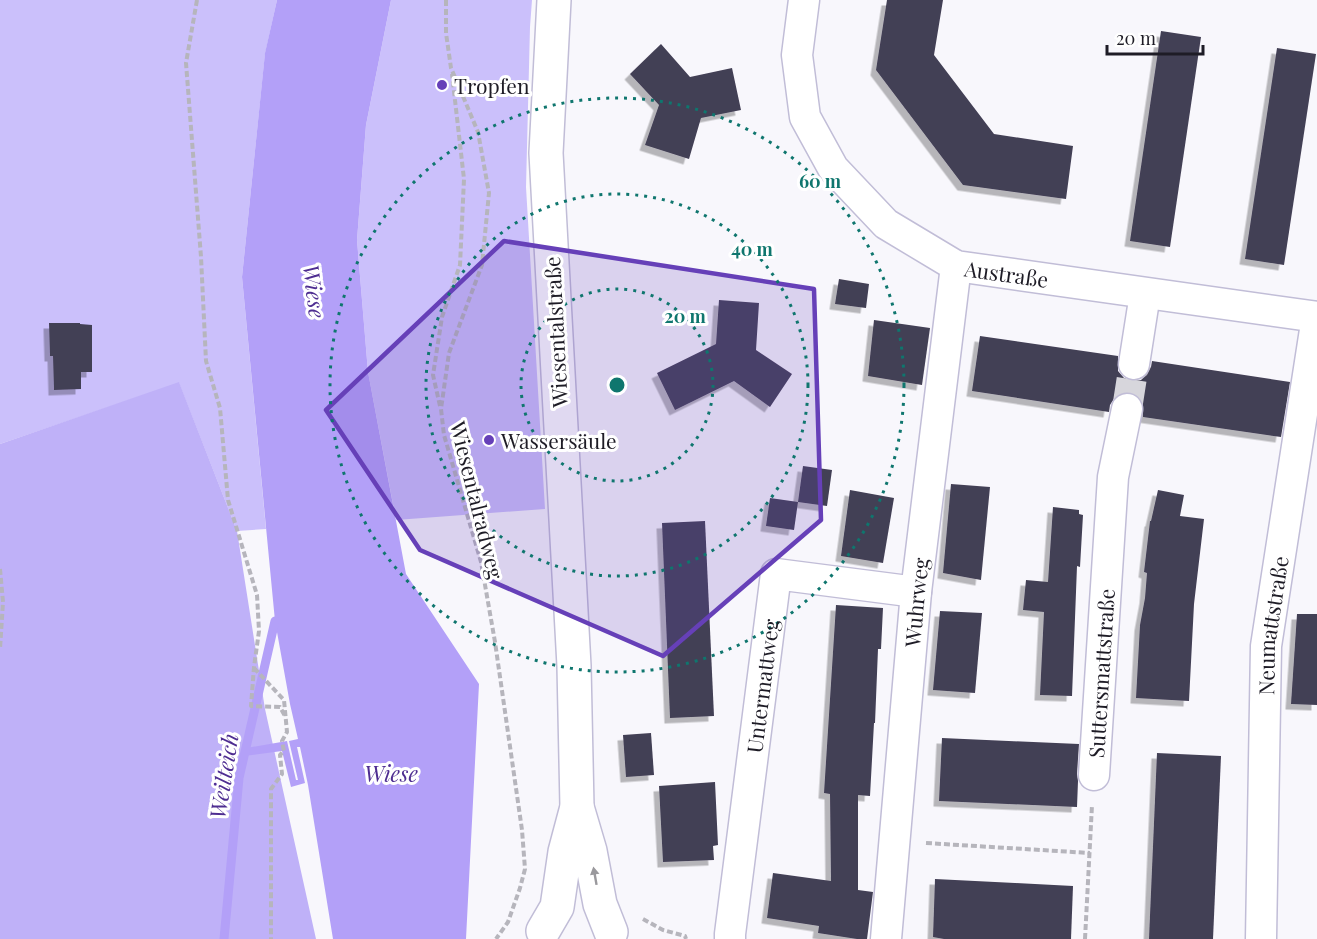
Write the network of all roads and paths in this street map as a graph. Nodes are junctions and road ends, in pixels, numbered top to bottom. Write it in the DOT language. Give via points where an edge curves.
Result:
graph roads {
  1 [pos="197,0"];
  2 [pos="446,0"];
  3 [pos="554,0"];
  4 [pos="804,0"];
  5 [pos="451,68"];
  6 [pos="956,266"];
  7 [pos="1144,294"];
  8 [pos="1317,317"];
  9 [pos="1134,364"];
  10 [pos="441,409"];
  11 [pos="1127,409"];
  12 [pos="0,569"];
  13 [pos="916,592"];
  14 [pos="0,649"];
  15 [pos="254,668"];
  16 [pos="285,716"];
  17 [pos="1094,776"];
  18 [pos="577,807"];
  19 [pos="920,843"];
  20 [pos="1090,853"];
  21 [pos="538,935"];
  22 [pos="615,935"];
  23 [pos="271,939"];
  24 [pos="496,939"];
  25 [pos="730,939"];
  26 [pos="886,939"];
  27 [pos="1085,939"];
  28 [pos="1261,939"];
  1 -- 15 [label="path" via="186,63 206,361 220,408 228,500 256,595 259,631"];
  2 -- 5 [label="path, Wiesentalradweg"];
  3 -- 18 [label="main road, Wiesentalstraße" via="546,153 574,666"];
  4 -- 6 [label="street, Austraße" via="797,55 805,117 833,168 886,224"];
  5 -- 10 [label="path" via="464,179 460,265 442,317 433,375"];
  5 -- 10 [label="path, Wiesentalradweg" via="478,132 489,193 482,265 449,353"];
  6 -- 7 [label="street, Austraße"];
  6 -- 13 [label="street, Wuhrweg"];
  7 -- 8 [label="street, Austraße"];
  7 -- 9 [label="street"];
  8 -- 28 [label="street, Neumattstraße" via="1266,646"];
  10 -- 24 [label="path, Wiesentalradweg" via="444,435 481,562 522,830 525,869 508,922"];
  11 -- 17 [label="street, Suttersmattstraße" via="1113,477"];
  12 -- 14 [label="path"];
  13 -- 25 [label="street, Untermattweg" via="776,574"];
  13 -- 26 [label="street, Wuhrweg"];
  15 -- 16 [label="path" via="284,700"];
  15 -- 16 [label="path" via="250,706 280,707"];
  16 -- 23 [label="path" via="282,774 271,789"];
  17 -- 20 [label="path, Suttersmattstraße"];
  18 -- 21 [label="main road, Wiesentalstraße" via="557,907"];
  22 -- 18 [label="main road, Wiesentalstraße, one-way" via="600,904"];
  19 -- 20 [label="path"];
  20 -- 27 [label="path, Suttersmattstraße"];
  21 -- 22 [label="main road" via="570,921 598,925"];
}
